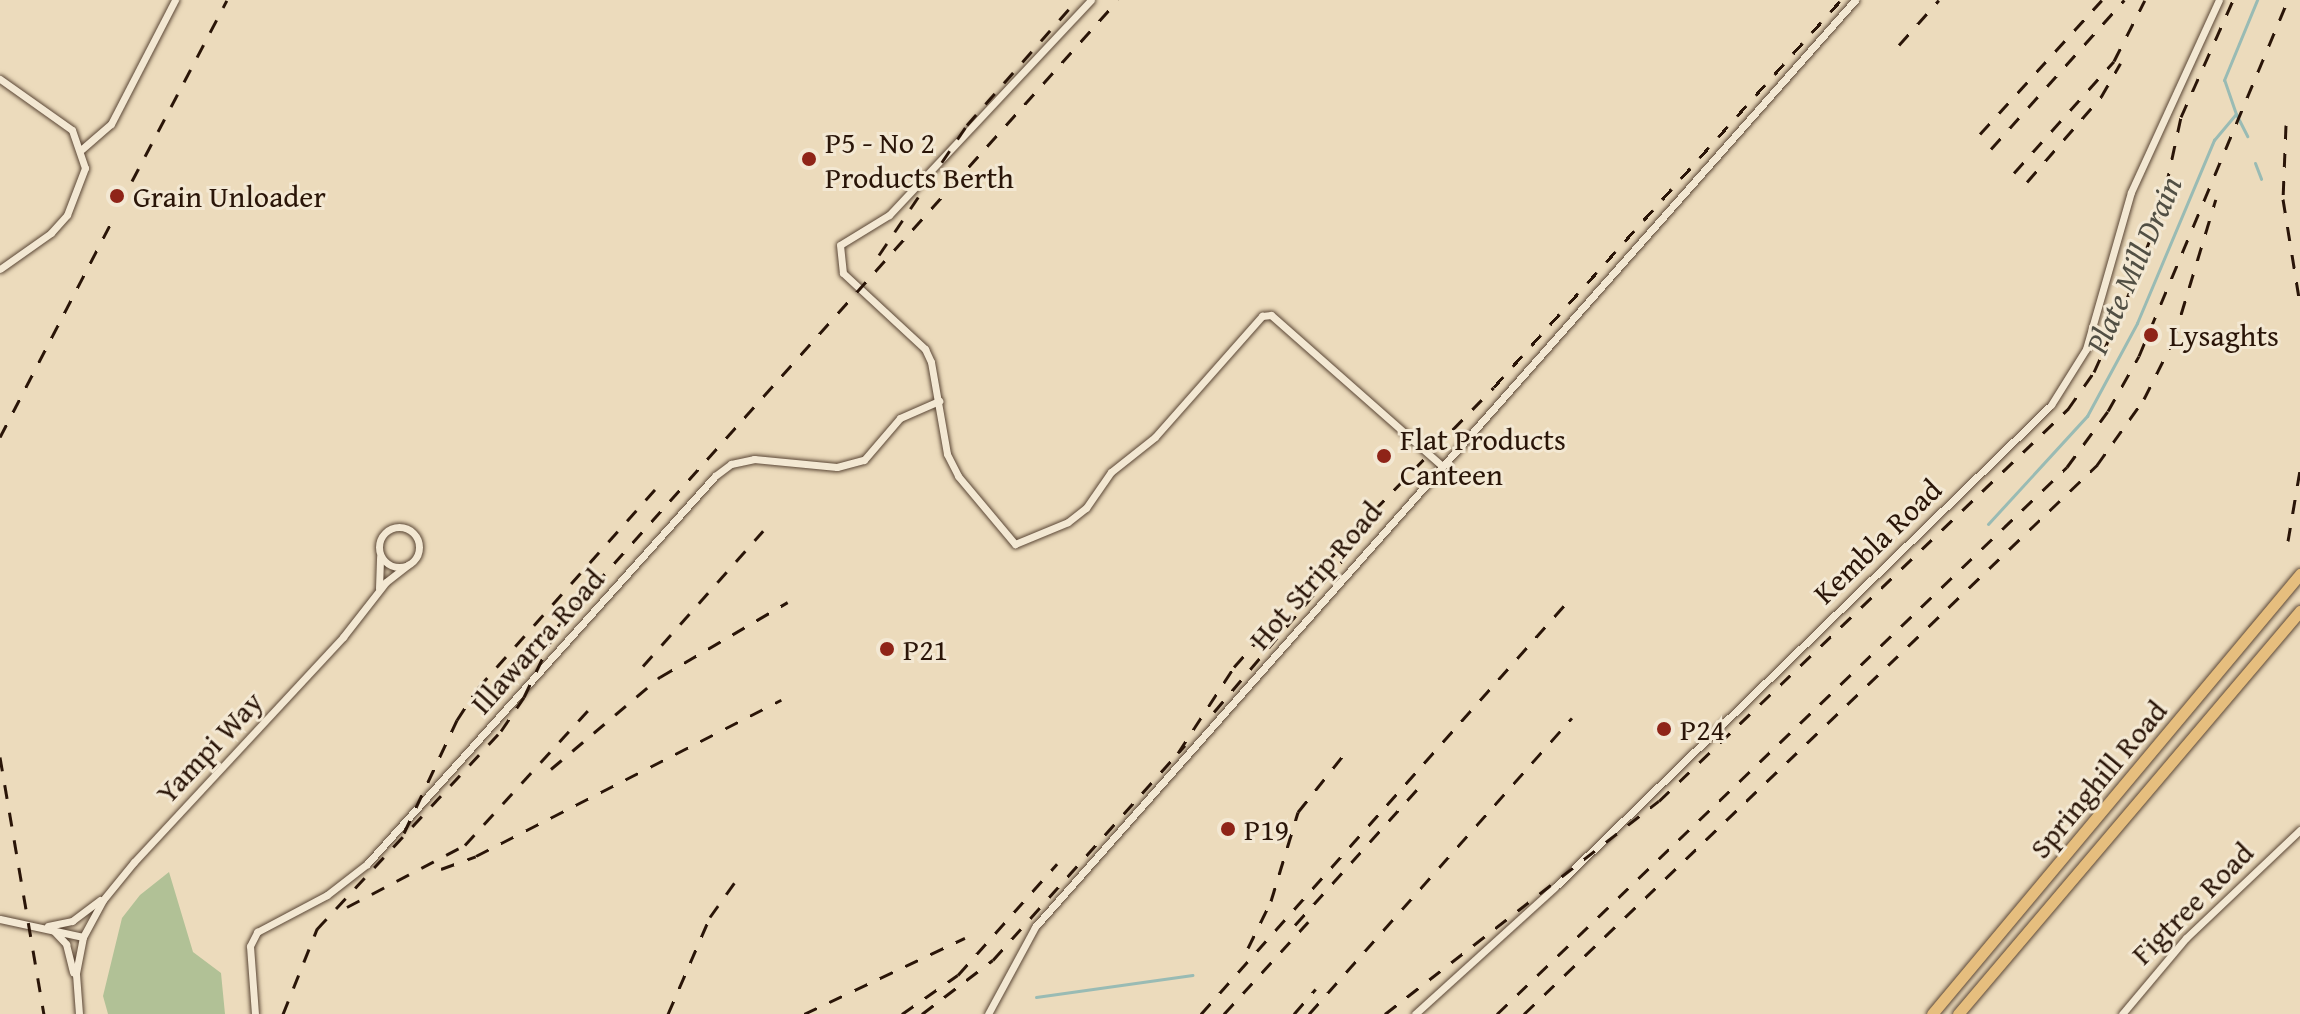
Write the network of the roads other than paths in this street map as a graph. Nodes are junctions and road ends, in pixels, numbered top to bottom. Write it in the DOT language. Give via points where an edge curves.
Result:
graph roads {
  1 [pos="175,0"];
  2 [pos="1091,0"];
  3 [pos="1855,0"];
  4 [pos="2219,0"];
  5 [pos="0,79"];
  6 [pos="82,149"];
  7 [pos="0,269"];
  8 [pos="939,401"];
  9 [pos="1442,466"];
  10 [pos="379,551"];
  11 [pos="408,565"];
  12 [pos="2300,574"];
  13 [pos="377,594"];
  14 [pos="2300,611"];
  15 [pos="2300,830"];
  16 [pos="110,891"];
  17 [pos="0,919"];
  18 [pos="46,928"];
  19 [pos="83,937"];
  20 [pos="76,990"];
  21 [pos="79,1014"];
  22 [pos="255,1014"];
  23 [pos="988,1014"];
  24 [pos="1415,1014"];
  25 [pos="1932,1014"];
  26 [pos="1958,1014"];
  27 [pos="2122,1014"];
  1 -- 6 [label="street" via="111,124"];
  2 -- 8 [label="street" via="889,215 848,235 839,252 843,273 925,349"];
  3 -- 9 [label="street, Hot Strip Road"];
  4 -- 24 [label="street, Kembla Road" via="2131,192 2086,349 2051,405 1554,888"];
  5 -- 6 [label="street" via="72,130"];
  6 -- 7 [label="street" via="85,168 67,215"];
  8 -- 9 [label="street" via="947,454 958,476 1015,544 1077,516 1111,472 1155,437 1262,316 1271,315"];
  8 -- 22 [label="street, Illawarra Road" via="900,418 864,460 837,467 754,459 731,464 715,476 367,864 327,895 257,932 250,946"];
  9 -- 23 [label="street, Hot Strip Road" via="1035,927"];
  10 -- 11 [label="street" via="390,565"];
  10 -- 11 [label="street" via="387,531 408,530 419,547"];
  10 -- 13 [label="street" via="382,573"];
  11 -- 13 [label="street, Yampi Way"];
  12 -- 25 [label="main road, Springhill Road"];
  13 -- 16 [label="street, Yampi Way"];
  14 -- 26 [label="main road, Springhill Road"];
  15 -- 27 [label="street, Figtree Road" via="2186,938"];
  16 -- 18 [label="street" via="72,921"];
  16 -- 19 [label="street, Yampi Way"];
  17 -- 18 [label="street"];
  18 -- 19 [label="street"];
  18 -- 20 [label="street" via="66,944"];
  19 -- 20 [label="street"];
  20 -- 21 [label="street"];
}
